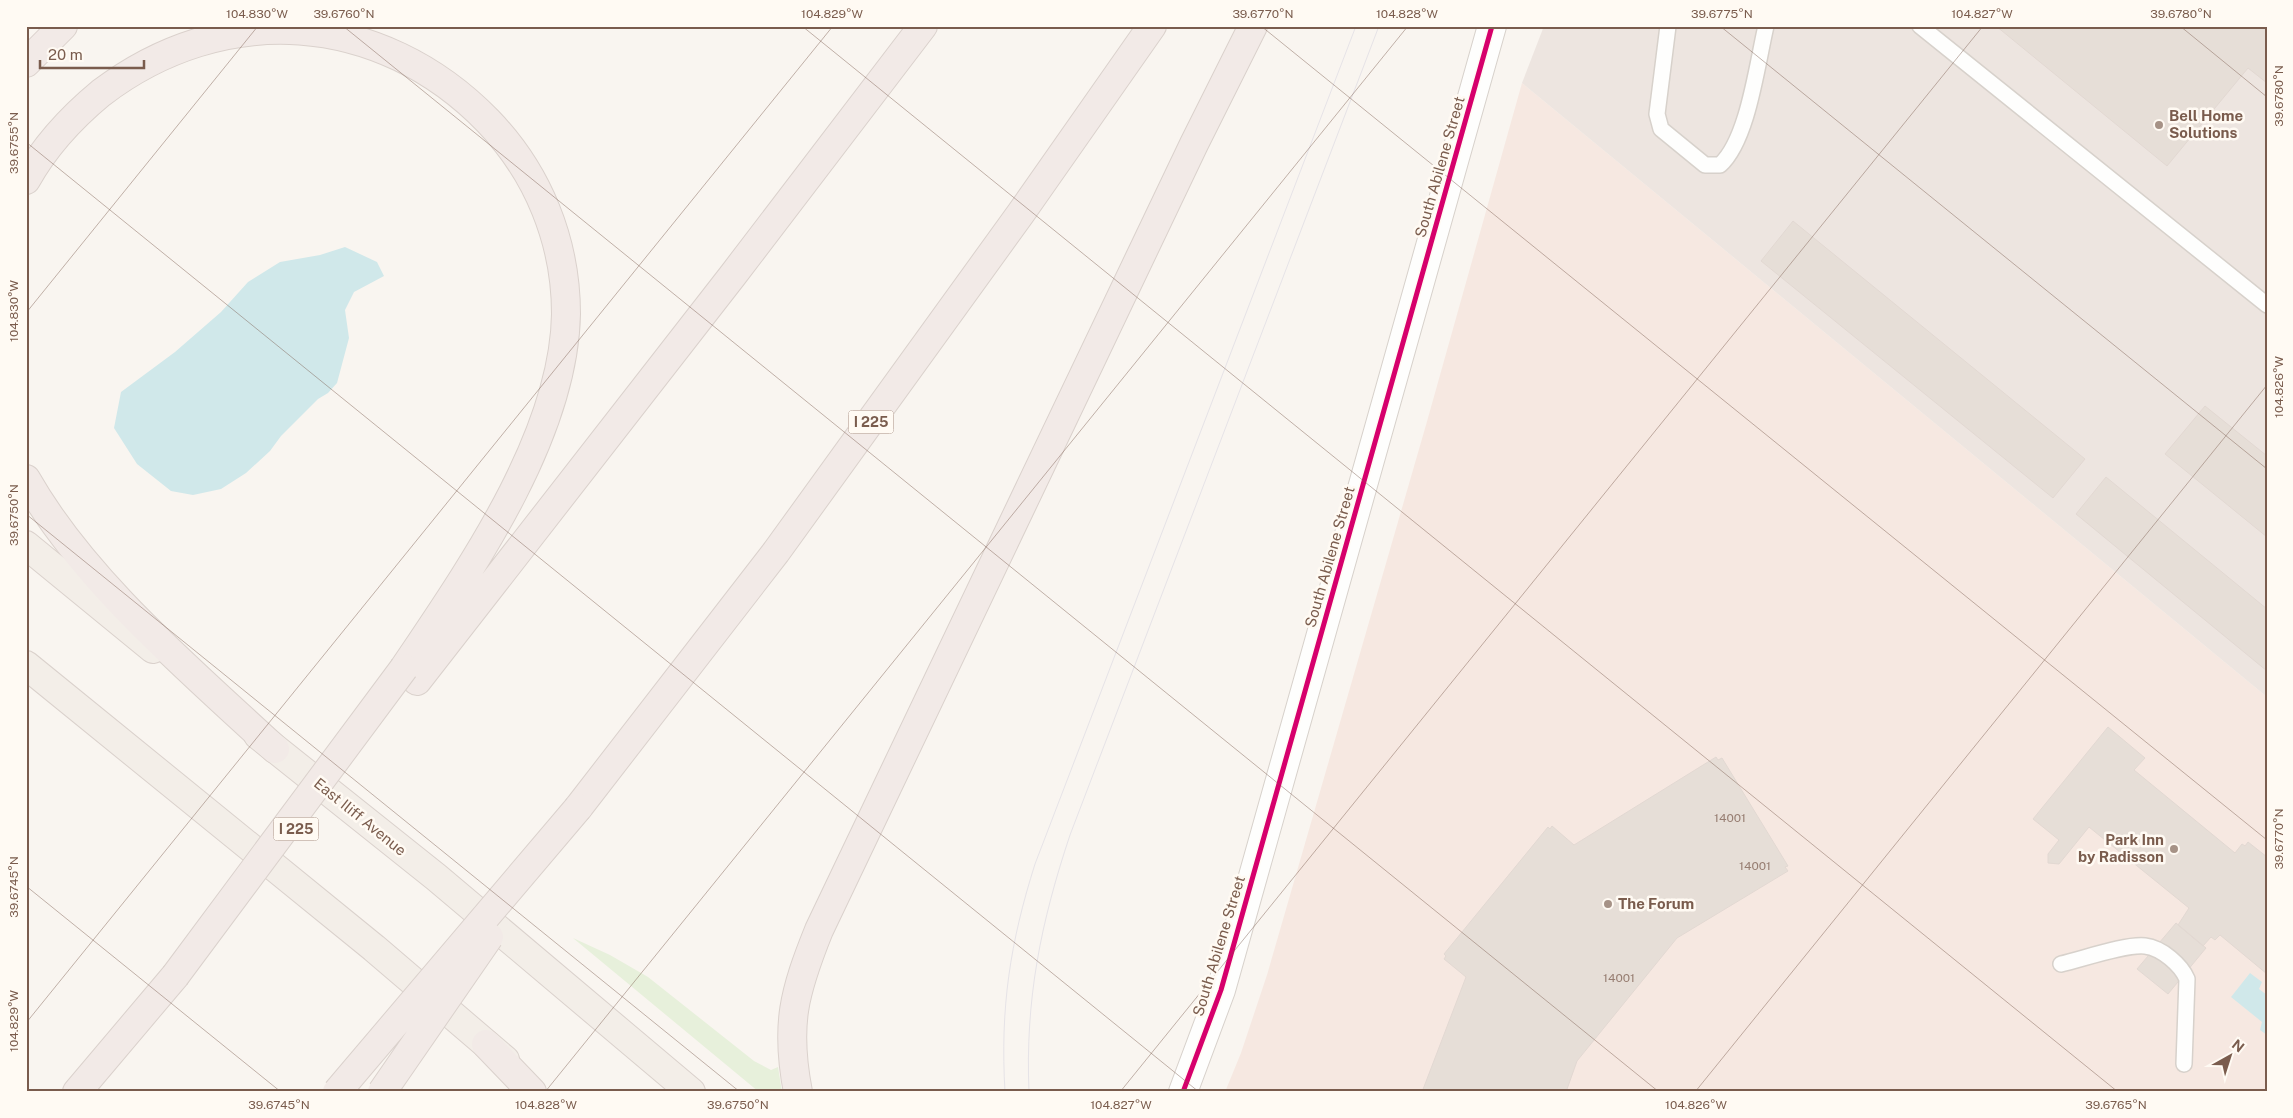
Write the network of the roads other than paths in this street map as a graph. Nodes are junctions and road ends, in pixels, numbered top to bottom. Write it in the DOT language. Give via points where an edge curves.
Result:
graph roads {
  1 [pos="63,26"];
  2 [pos="923,26"];
  3 [pos="1152,26"];
  4 [pos="1253,26"];
  5 [pos="1492,26"];
  6 [pos="1668,26"];
  7 [pos="1766,26"];
  8 [pos="1920,26"];
  9 [pos="26,62"];
  10 [pos="26,180"];
  11 [pos="2267,305"];
  12 [pos="26,479"];
  13 [pos="26,545"];
  14 [pos="26,665"];
  15 [pos="410,675"];
  16 [pos="275,749"];
  17 [pos="578,808"];
  18 [pos="2061,964"];
  19 [pos="486,1044"];
  20 [pos="2184,1064"];
  21 [pos="77,1092"];
  22 [pos="336,1092"];
  23 [pos="382,1092"];
  24 [pos="532,1092"];
  25 [pos="544,1092"];
  26 [pos="691,1092"];
  27 [pos="798,1092"];
  28 [pos="1183,1092"];
  1 -- 9 [label="highway"];
  2 -- 15 [label="highway, I 225" via="733,275"];
  3 -- 17 [label="highway, I 225" via="1021,214 781,544"];
  4 -- 27 [label="highway" via="819,930 791,1022"];
  5 -- 28 [label="street, South Abilene Street" via="1221,990"];
  6 -- 7 [label="lane" via="1657,114 1661,129 1705,165 1720,165 1729,157 1742,130"];
  8 -- 11 [label="lane"];
  10 -- 15 [label="highway" via="70,122 96,97 134,69 188,43 216,34 275,27 341,34 372,43 407,59 439,77 470,103 519,157 551,220 564,275 566,315 554,387 537,438 498,521"];
  12 -- 16 [label="highway" via="47,512 145,627"];
  13 -- 16 [label="main road, East Iliff Avenue"];
  14 -- 19 [label="main road" via="374,948"];
  15 -- 21 [label="highway, I 225, bridge" via="175,976"];
  16 -- 26 [label="main road, East Iliff Avenue" via="436,877"];
  17 -- 22 [label="highway, I 225, bridge"];
  17 -- 23 [label="highway, bridge"];
  18 -- 20 [label="lane" via="2146,946 2170,958 2187,980"];
  19 -- 24 [label="highway"];
  19 -- 25 [label="main road"];
}
